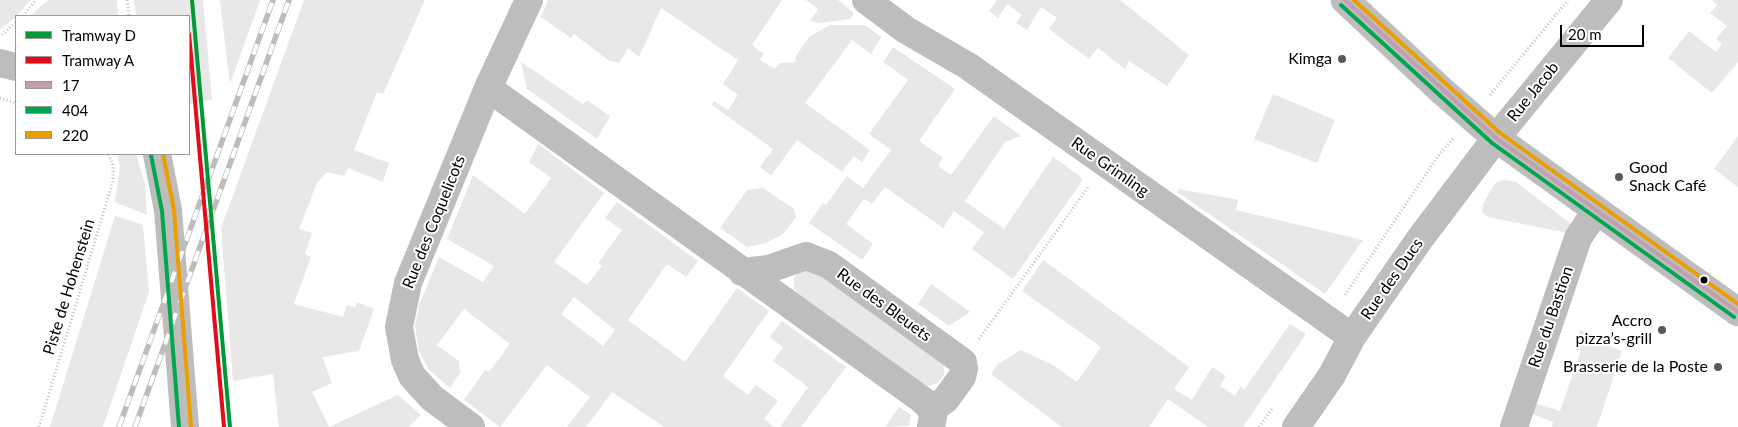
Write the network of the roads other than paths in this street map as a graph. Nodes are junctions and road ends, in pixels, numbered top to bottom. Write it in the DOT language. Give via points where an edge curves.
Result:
graph roads {
  1 [pos="528,0"];
  2 [pos="866,0"];
  3 [pos="1345,0"];
  4 [pos="1609,0"];
  5 [pos="0,63"];
  6 [pos="15,67"];
  7 [pos="488,88"];
  8 [pos="1496,138"];
  9 [pos="157,155"];
  10 [pos="1596,211"];
  11 [pos="742,272"];
  12 [pos="1738,312"];
  13 [pos="1352,337"];
  14 [pos="931,417"];
  15 [pos="184,427"];
  16 [pos="471,427"];
  17 [pos="1296,427"];
  18 [pos="1514,427"];
  1 -- 7 [label="street, Rue des Coquelicots"];
  2 -- 13 [label="street, Rue Grimling" via="906,30 968,66"];
  3 -- 8 [label="street"];
  4 -- 8 [label="street, Rue Jacob"];
  5 -- 6 [label="street"];
  7 -- 11 [label="street"];
  7 -- 16 [label="street, Rue des Coquelicots" via="408,283 399,327 405,360 416,382"];
  8 -- 10 [label="street"];
  8 -- 13 [label="street, Rue des Ducs" via="1419,240"];
  9 -- 15 [label="street" via="168,210"];
  10 -- 12 [label="street"];
  10 -- 18 [label="street, Rue du Bastion" via="1578,238"];
  11 -- 14 [label="street"];
  11 -- 14 [label="street, Rue des Bleuets" via="769,269 806,256 814,258 829,265 963,362 962,377"];
  13 -- 17 [label="street, Rue des Ducs" via="1332,375"];
}
